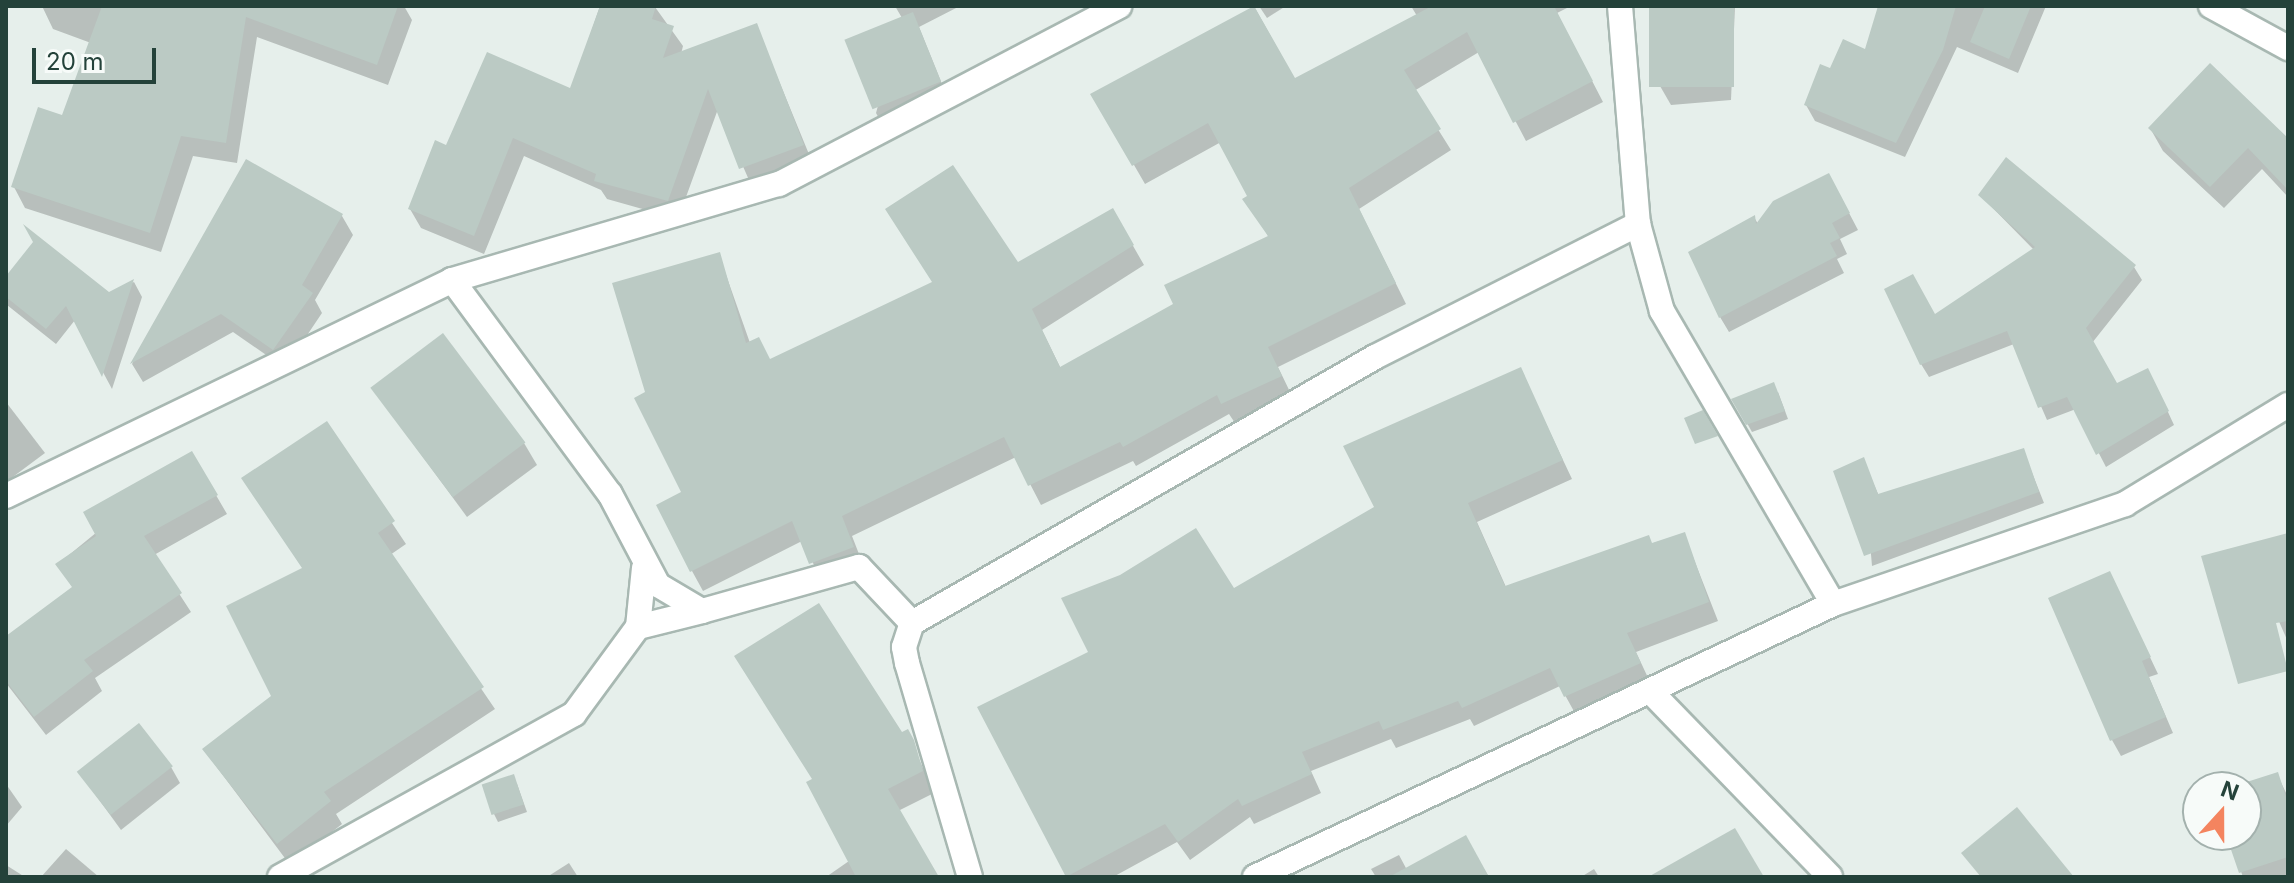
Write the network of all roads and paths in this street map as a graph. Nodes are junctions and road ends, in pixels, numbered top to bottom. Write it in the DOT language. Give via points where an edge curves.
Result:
graph roads {
  1 [pos="1119,6"];
  2 [pos="1620,6"];
  3 [pos="2211,6"];
  4 [pos="2288,48"];
  5 [pos="1638,224"];
  6 [pos="452,280"];
  7 [pos="2288,405"];
  8 [pos="6,496"];
  9 [pos="644,568"];
  10 [pos="1833,604"];
  11 [pos="702,611"];
  12 [pos="912,623"];
  13 [pos="638,627"];
  14 [pos="1652,693"];
  15 [pos="1262,875"];
  16 [pos="280,877"];
  17 [pos="970,877"];
  18 [pos="1830,877"];
  1 -- 6 [label="street" via="779,184"];
  2 -- 5 [label="street"];
  3 -- 4 [label="street"];
  5 -- 10 [label="street" via="1662,311"];
  5 -- 12 [label="street" via="1375,357"];
  6 -- 8 [label="street"];
  6 -- 9 [label="street" via="610,494"];
  7 -- 10 [label="street" via="2125,504"];
  9 -- 11 [label="street"];
  9 -- 13 [label="street"];
  10 -- 14 [label="street"];
  11 -- 12 [label="street" via="859,567"];
  11 -- 13 [label="street"];
  12 -- 17 [label="street" via="904,647"];
  13 -- 16 [label="street" via="574,714"];
  14 -- 15 [label="street"];
  14 -- 18 [label="street"];
}
